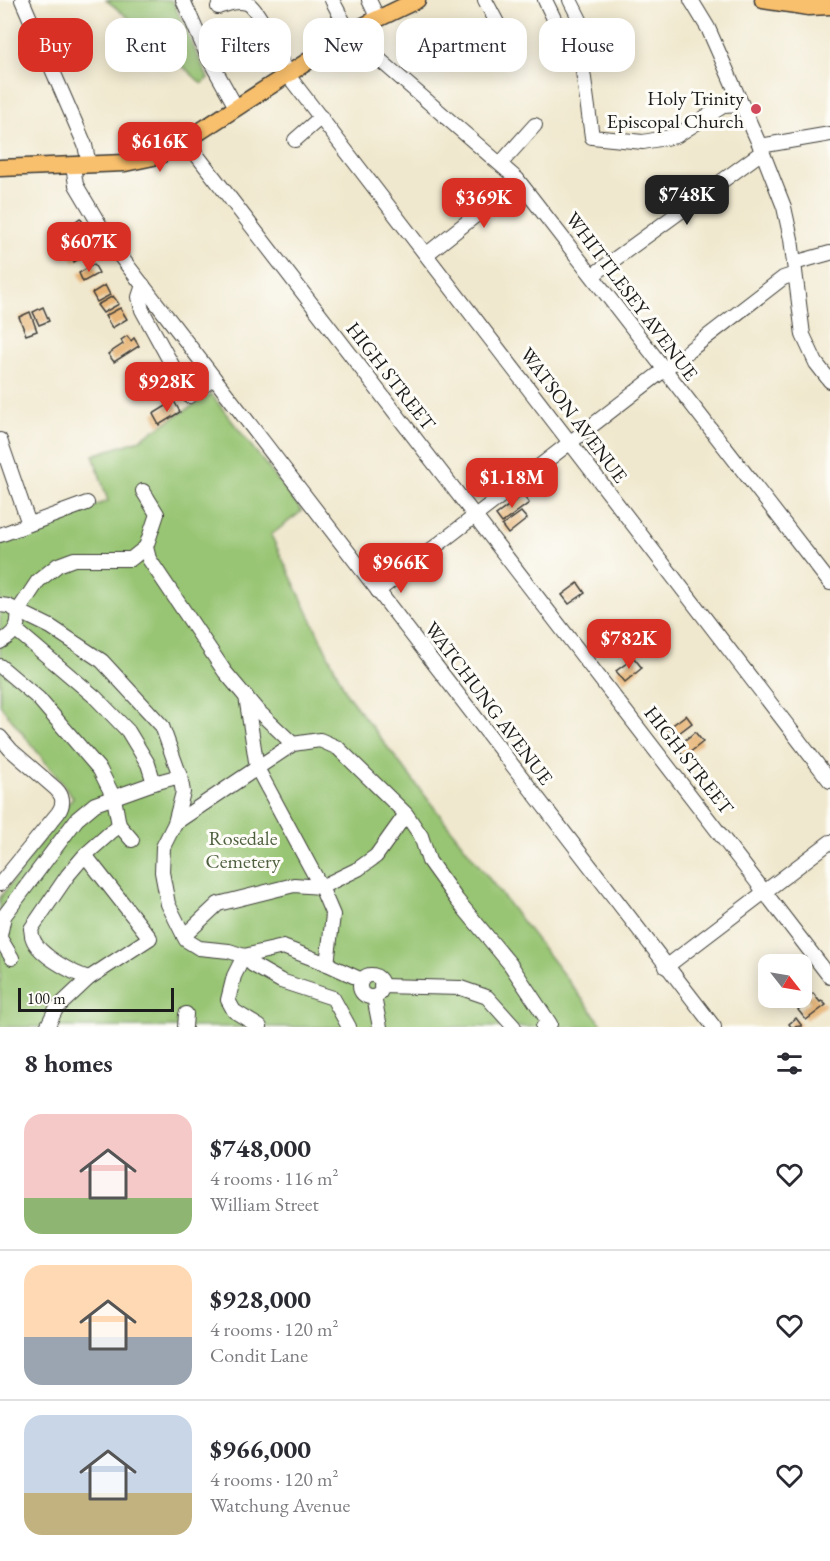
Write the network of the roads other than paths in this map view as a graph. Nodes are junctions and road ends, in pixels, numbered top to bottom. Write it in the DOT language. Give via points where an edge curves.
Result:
graph roads {
  1 [pos="22,0"];
  2 [pos="183,0"];
  3 [pos="332,0"];
  4 [pos="369,0"];
  5 [pos="417,0"];
  6 [pos="485,0"];
  7 [pos="545,0"];
  8 [pos="570,0"];
  9 [pos="691,0"];
  10 [pos="704,0"];
  11 [pos="763,0"];
  12 [pos="830,6"];
  13 [pos="218,7"];
  14 [pos="702,16"];
  15 [pos="342,18"];
  16 [pos="378,18"];
  17 [pos="380,18"];
  18 [pos="495,18"];
  19 [pos="554,18"];
  20 [pos="579,18"];
  21 [pos="384,63"];
  22 [pos="303,64"];
  23 [pos="583,72"];
  24 [pos="287,74"];
  25 [pos="742,105"];
  26 [pos="236,107"];
  27 [pos="321,117"];
  28 [pos="535,125"];
  29 [pos="830,134"];
  30 [pos="295,140"];
  31 [pos="186,141"];
  32 [pos="761,149"];
  33 [pos="501,164"];
  34 [pos="81,165"];
  35 [pos="0,168"];
  36 [pos="517,179"];
  37 [pos="830,253"];
  38 [pos="427,254"];
  39 [pos="795,268"];
  40 [pos="593,275"];
  41 [pos="143,285"];
  42 [pos="664,371"];
  43 [pos="214,378"];
  44 [pos="830,381"];
  45 [pos="0,440"];
  46 [pos="571,443"];
  47 [pos="143,491"];
  48 [pos="87,502"];
  49 [pos="474,515"];
  50 [pos="29,524"];
  51 [pos="0,535"];
  52 [pos="146,547"];
  53 [pos="830,584"];
  54 [pos="378,591"];
  55 [pos="0,605"];
  56 [pos="18,611"];
  57 [pos="16,630"];
  58 [pos="0,642"];
  59 [pos="0,666"];
  60 [pos="246,696"];
  61 [pos="0,737"];
  62 [pos="293,744"];
  63 [pos="256,768"];
  64 [pos="180,776"];
  65 [pos="830,781"];
  66 [pos="154,783"];
  67 [pos="114,798"];
  68 [pos="406,814"];
  69 [pos="175,823"];
  70 [pos="119,825"];
  71 [pos="132,840"];
  72 [pos="830,842"];
  73 [pos="85,855"];
  74 [pos="0,884"];
  75 [pos="321,887"];
  76 [pos="766,891"];
  77 [pos="184,936"];
  78 [pos="0,937"];
  79 [pos="244,956"];
  80 [pos="12,958"];
  81 [pos="327,964"];
  82 [pos="666,967"];
  83 [pos="830,977"];
  84 [pos="89,978"];
  85 [pos="377,991"];
  86 [pos="548,1026"];
  87 [pos="47,1027"];
  88 [pos="260,1027"];
  89 [pos="349,1027"];
  90 [pos="380,1027"];
  91 [pos="514,1027"];
  92 [pos="714,1027"];
  1 -- 34 [label="street, WATCHUNG AVENUE" via="85,145"];
  2 -- 26 [label="street"];
  3 -- 15 [label="street"];
  4 -- 16 [label="street"];
  5 -- 17 [label="main road"];
  6 -- 18 [label="street"];
  7 -- 19 [label="street"];
  8 -- 20 [label="street"];
  9 -- 14 [label="street"];
  10 -- 14 [label="street"];
  11 -- 12 [label="main road"];
  13 -- 24 [label="street, WATSON AVENUE" via="245,2 253,7"];
  14 -- 25 [label="street"];
  21 -- 33 [label="street, WHITTLESEY AVENUE"];
  22 -- 24 [label="main road"];
  23 -- 25 [label="street" via="592,137 643,142 676,136 723,106"];
  24 -- 26 [label="main road"];
  24 -- 27 [label="street, WATSON AVENUE"];
  25 -- 32 [label="street"];
  26 -- 31 [label="main road"];
  27 -- 30 [label="street"];
  27 -- 38 [label="street, WATSON AVENUE"];
  28 -- 33 [label="street"];
  29 -- 32 [label="street"];
  31 -- 34 [label="main road" via="147,159"];
  31 -- 49 [label="street, HIGH STREET"];
  32 -- 39 [label="street" via="784,207"];
  32 -- 40 [label="street"];
  33 -- 36 [label="street, WHITTLESEY AVENUE"];
  34 -- 35 [label="main road"];
  34 -- 41 [label="street, WATCHUNG AVENUE" via="76,185 100,228"];
  36 -- 38 [label="street"];
  36 -- 40 [label="street, WHITTLESEY AVENUE"];
  37 -- 39 [label="street"];
  38 -- 46 [label="street, WATSON AVENUE"];
  39 -- 42 [label="street"];
  39 -- 44 [label="street" via="803,335"];
  40 -- 42 [label="street, WHITTLESEY AVENUE"];
  41 -- 43 [label="street, WATCHUNG AVENUE"];
  41 -- 43 [label="street" via="139,297 142,310 189,396"];
  42 -- 46 [label="street"];
  42 -- 53 [label="street, WHITTLESEY AVENUE"];
  43 -- 54 [label="street, WATCHUNG AVENUE"];
  45 -- 50 [label="street"];
  46 -- 49 [label="street"];
  46 -- 65 [label="street, WATSON AVENUE"];
  47 -- 52 [label="street" via="157,514"];
  48 -- 50 [label="street"];
  49 -- 54 [label="street"];
  49 -- 76 [label="street, HIGH STREET"];
  50 -- 51 [label="street"];
  52 -- 56 [label="street" via="131,559 74,559 58,565 38,581"];
  52 -- 60 [label="street" via="149,559 186,615"];
  54 -- 82 [label="street, WATCHUNG AVENUE"];
  55 -- 56 [label="street"];
  56 -- 57 [label="street"];
  56 -- 64 [label="street" via="51,627 102,661 162,726"];
  57 -- 58 [label="street"];
  57 -- 66 [label="street" via="72,675 128,731 148,764"];
  59 -- 67 [label="street" via="38,698 100,770"];
  60 -- 62 [label="street"];
  60 -- 63 [label="street"];
  61 -- 74 [label="street" via="60,793 63,802"];
  62 -- 63 [label="street"];
  62 -- 68 [label="street" via="320,740 338,748"];
  63 -- 69 [label="street"];
  63 -- 75 [label="street"];
  64 -- 66 [label="street"];
  64 -- 69 [label="street" via="183,792"];
  66 -- 67 [label="street"];
  67 -- 70 [label="street"];
  67 -- 78 [label="street" via="95,804 77,819 4,916"];
  68 -- 75 [label="street" via="376,856"];
  68 -- 86 [label="street" via="421,836 429,861 510,964"];
  69 -- 77 [label="street" via="163,847 162,872 168,904"];
  70 -- 71 [label="street"];
  70 -- 73 [label="street"];
  72 -- 76 [label="street"];
  73 -- 84 [label="street" via="32,929 33,939 54,961"];
  73 -- 84 [label="street" via="150,938"];
  75 -- 77 [label="street" via="294,885 218,904"];
  75 -- 81 [label="street" via="333,915"];
  76 -- 82 [label="street"];
  76 -- 83 [label="street, HIGH STREET"];
  77 -- 79 [label="street" via="199,948"];
  78 -- 80 [label="street"];
  79 -- 81 [label="street" via="283,947"];
  79 -- 88 [label="street" via="228,1000 234,1011"];
  79 -- 89 [label="street" via="281,981 333,998"];
  81 -- 85 [label="street" via="362,980 375,977"];
  82 -- 92 [label="street, WATCHUNG AVENUE"];
  84 -- 87 [label="street" via="56,1010"];
  85 -- 90 [label="street"];
  85 -- 91 [label="street" via="461,988 487,997"];
}
